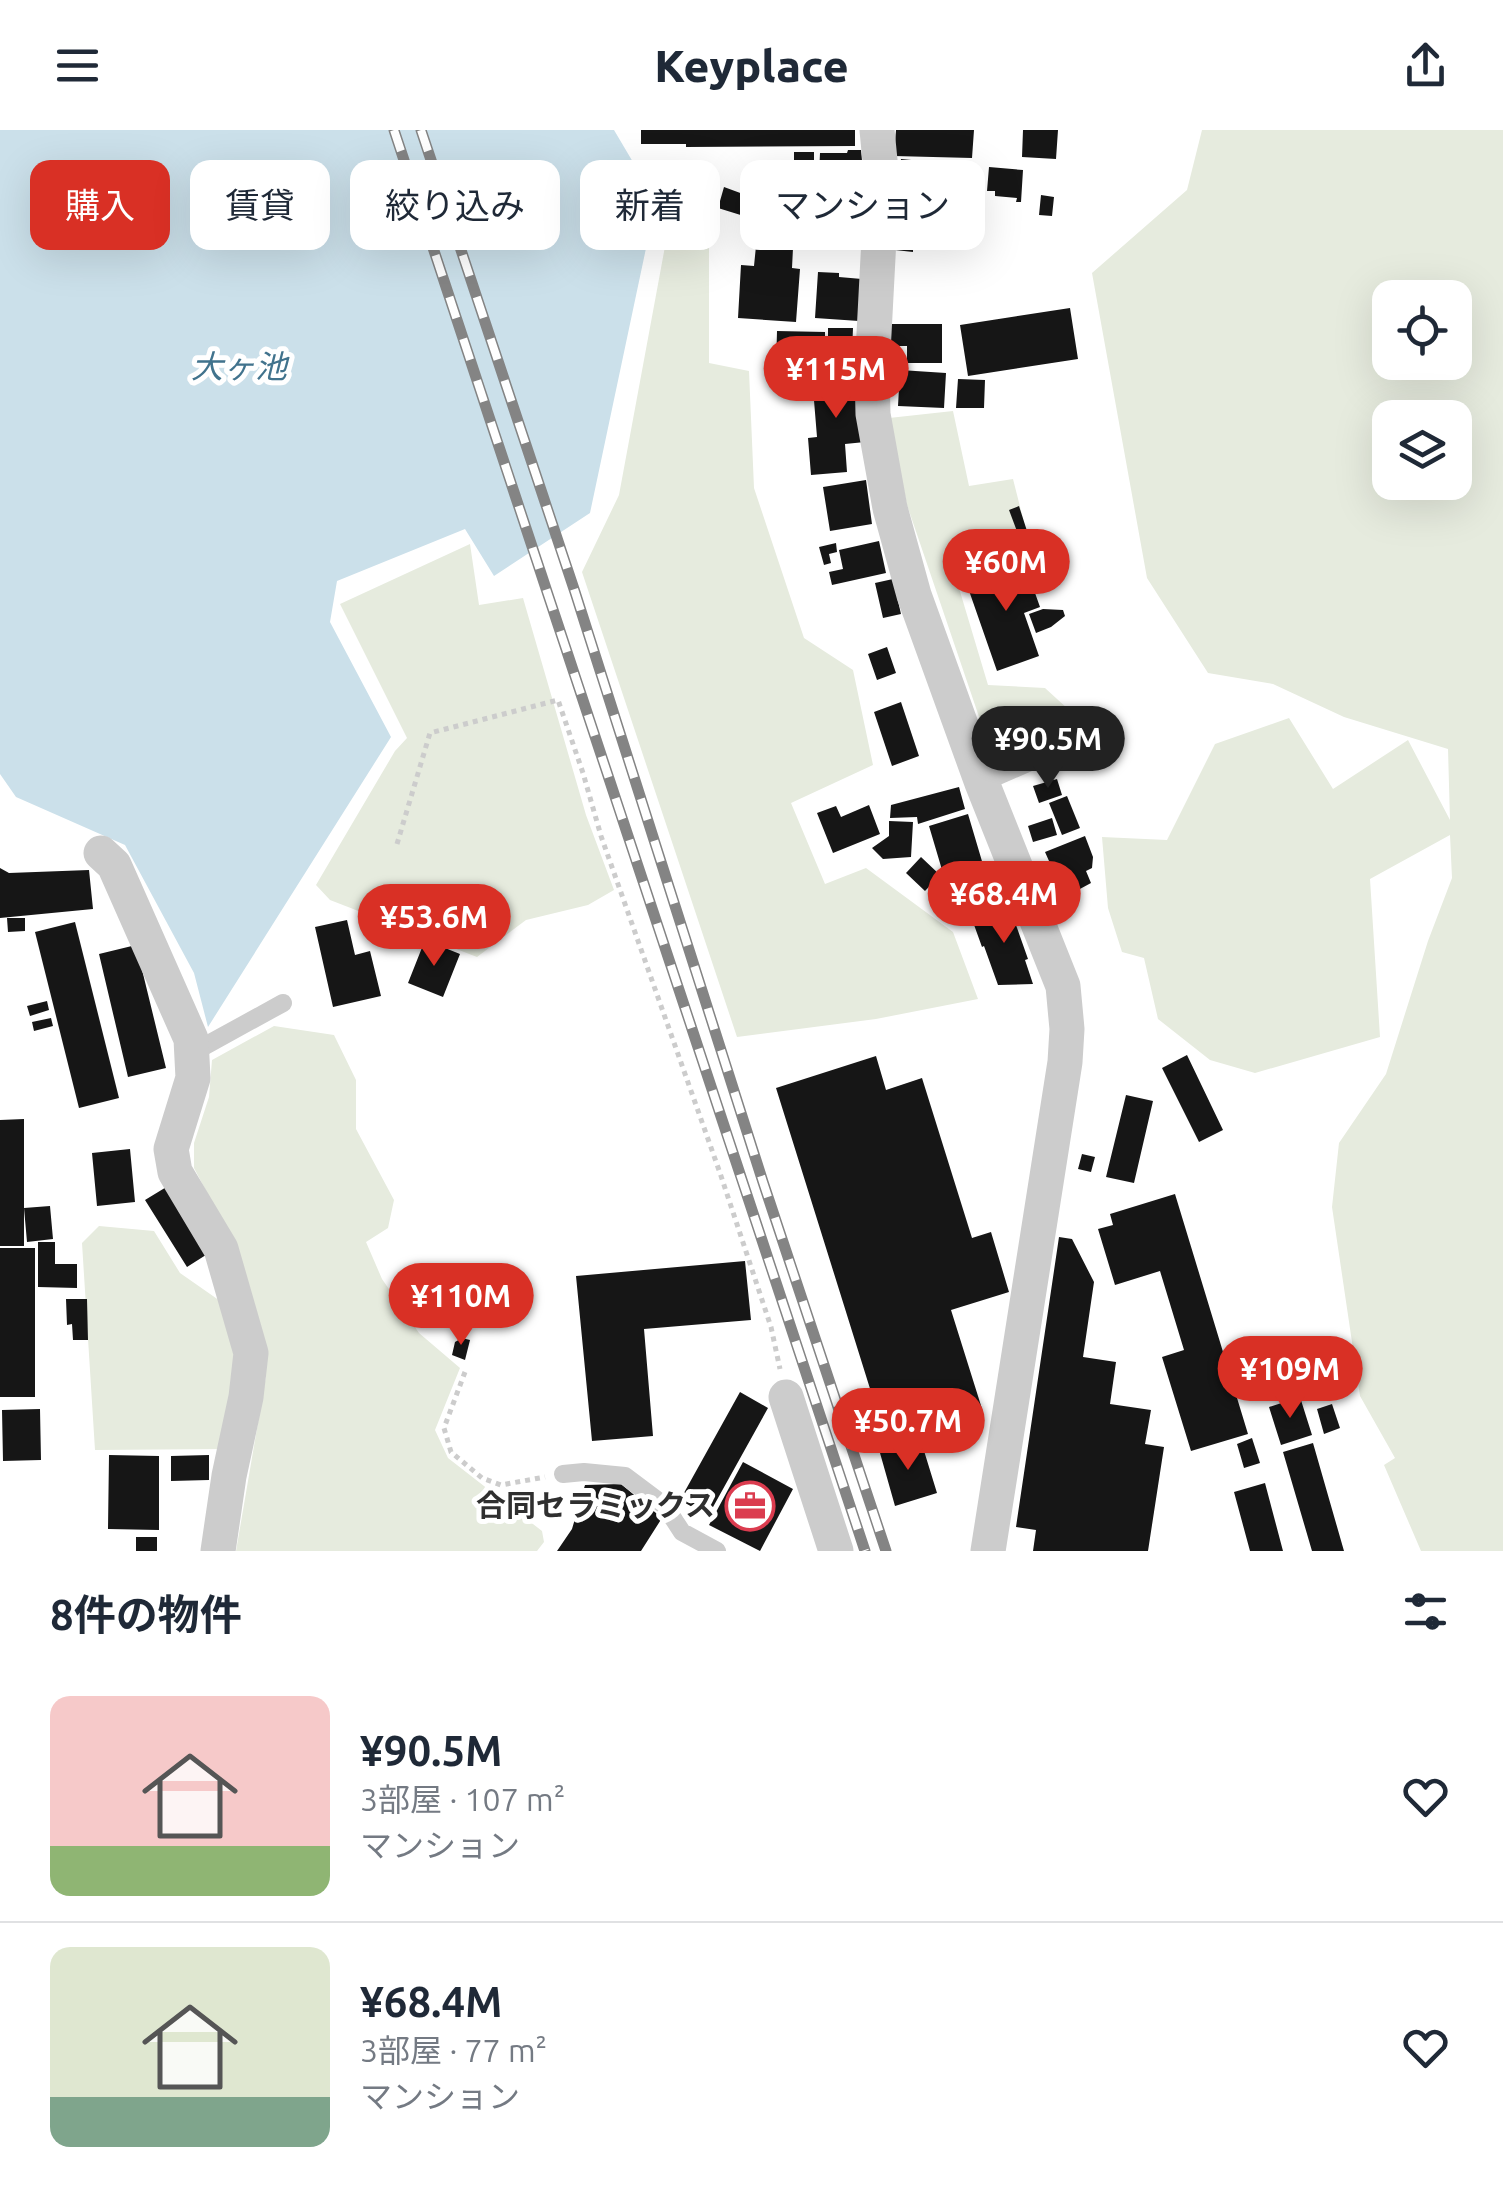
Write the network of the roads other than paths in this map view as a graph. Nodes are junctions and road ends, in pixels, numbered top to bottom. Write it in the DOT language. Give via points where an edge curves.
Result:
graph roads {
  1 [pos="877,130"];
  2 [pos="1108,728"];
  3 [pos="982,783"];
  4 [pos="101,852"];
  5 [pos="283,1004"];
  6 [pos="202,1048"];
  7 [pos="786,1397"];
  8 [pos="562,1474"];
  9 [pos="218,1551"];
  10 [pos="717,1551"];
  11 [pos="836,1551"];
  12 [pos="988,1551"];
  1 -- 3 [label="street" via="882,181 873,414 914,594"];
  2 -- 3 [label="lane"];
  3 -- 12 [label="street" via="1064,986 1067,1029"];
  4 -- 6 [label="street" via="136,910 191,1039"];
  5 -- 6 [label="lane"];
  6 -- 9 [label="street" via="172,1149 175,1172 221,1249 250,1353"];
  7 -- 11 [label="street"];
  8 -- 10 [label="lane" via="625,1476 665,1506 682,1532"];
}
